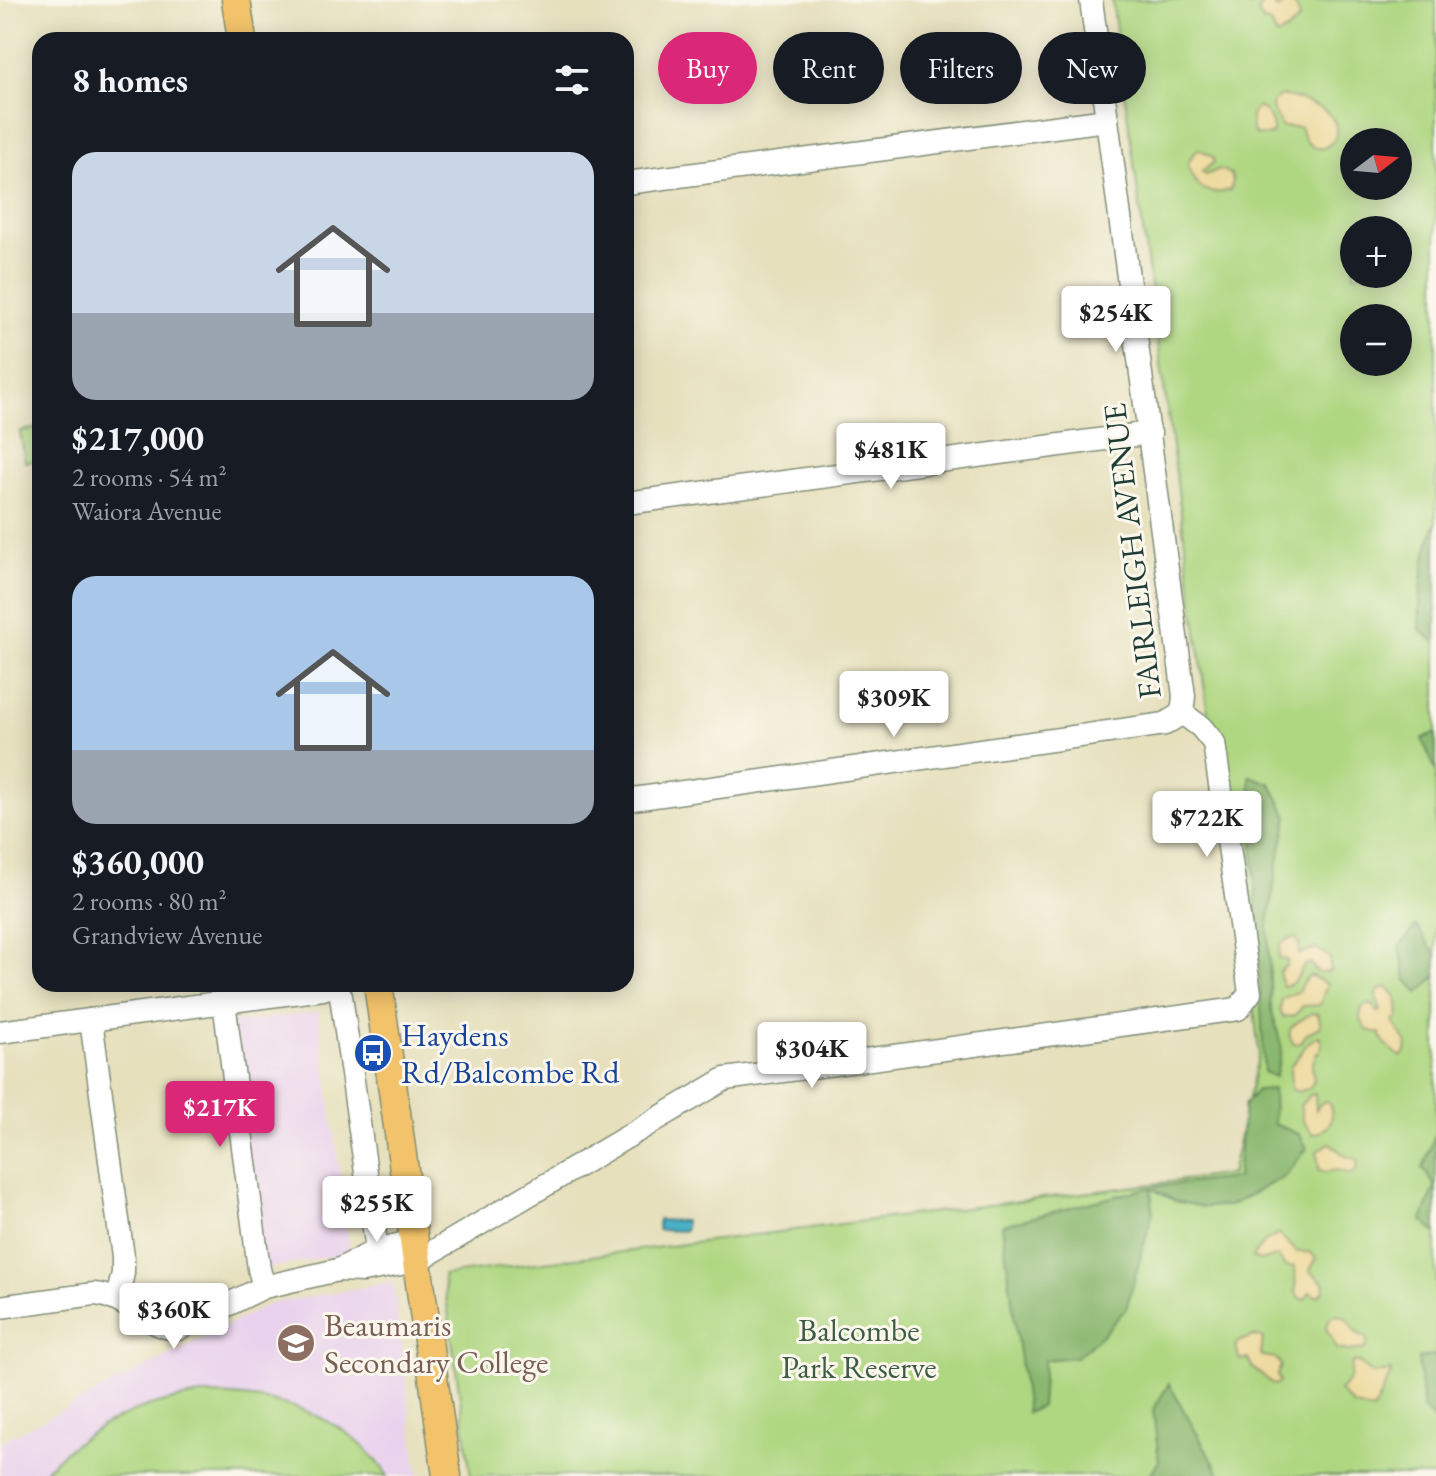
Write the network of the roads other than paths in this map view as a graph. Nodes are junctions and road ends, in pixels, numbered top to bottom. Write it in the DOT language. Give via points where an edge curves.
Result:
graph roads {
  1 [pos="236,0"];
  2 [pos="1091,0"];
  3 [pos="241,32"];
  4 [pos="1107,120"];
  5 [pos="634,182"];
  6 [pos="1150,433"];
  7 [pos="634,502"];
  8 [pos="1182,713"];
  9 [pos="634,799"];
  10 [pos="316,992"];
  11 [pos="334,992"];
  12 [pos="380,992"];
  13 [pos="224,1002"];
  14 [pos="91,1020"];
  15 [pos="0,1032"];
  16 [pos="377,1250"];
  17 [pos="416,1251"];
  18 [pos="338,1270"];
  19 [pos="264,1287"];
  20 [pos="117,1299"];
  21 [pos="0,1307"];
  22 [pos="447,1476"];
  1 -- 3 [label="main road"];
  2 -- 4 [label="street, FAIRLEIGH AVENUE"];
  4 -- 5 [label="street"];
  4 -- 6 [label="street, FAIRLEIGH AVENUE"];
  6 -- 7 [label="street"];
  6 -- 8 [label="street, FAIRLEIGH AVENUE"];
  8 -- 9 [label="street" via="1165,724"];
  8 -- 17 [label="street" via="1214,743 1250,993 1238,1009 725,1079"];
  10 -- 13 [label="street"];
  11 -- 16 [label="street"];
  12 -- 17 [label="main road"];
  13 -- 14 [label="street"];
  13 -- 19 [label="street"];
  14 -- 15 [label="street"];
  14 -- 20 [label="street" via="123,1257"];
  16 -- 17 [label="street"];
  16 -- 18 [label="street"];
  17 -- 18 [label="street" via="363,1271"];
  17 -- 22 [label="main road"];
  18 -- 19 [label="street"];
  19 -- 20 [label="street" via="178,1329 159,1325"];
  20 -- 21 [label="street" via="94,1294"];
}
